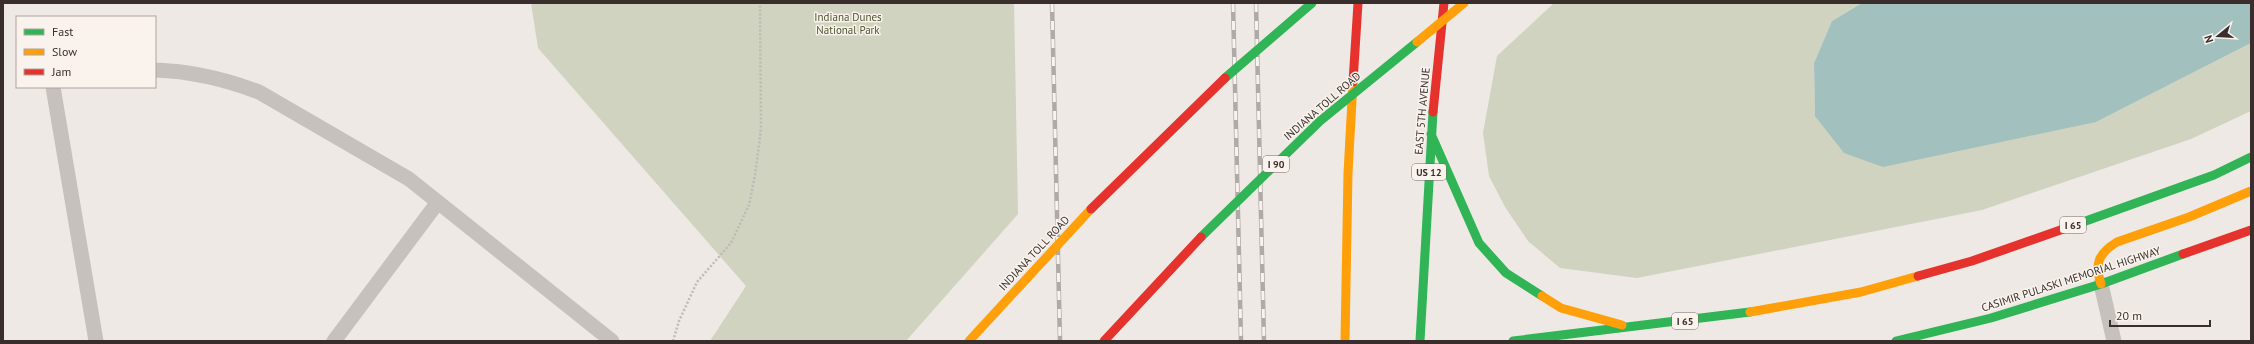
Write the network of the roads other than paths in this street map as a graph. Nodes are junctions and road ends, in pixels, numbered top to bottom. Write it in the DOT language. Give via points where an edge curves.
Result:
graph roads {
  1 [pos="1312,3"];
  2 [pos="1358,3"];
  3 [pos="1444,3"];
  4 [pos="1464,3"];
  5 [pos="156,70"];
  6 [pos="53,88"];
  7 [pos="1431,134"];
  8 [pos="2251,157"];
  9 [pos="2251,191"];
  10 [pos="438,202"];
  11 [pos="2251,230"];
  12 [pos="2101,284"];
  13 [pos="1630,328"];
  14 [pos="96,341"];
  15 [pos="334,341"];
  16 [pos="612,341"];
  17 [pos="969,341"];
  18 [pos="1104,341"];
  19 [pos="1346,341"];
  20 [pos="1420,341"];
  21 [pos="1513,341"];
  22 [pos="1896,341"];
  23 [pos="2114,341"];
  1 -- 17 [label="main road, INDIANA TOLL ROAD, bridge" via="1268,39 1138,160"];
  2 -- 19 [label="main road" via="1348,173"];
  3 -- 7 [label="main road, EAST 5TH AVENUE / US 12"];
  4 -- 18 [label="main road, INDIANA TOLL ROAD / I 90, bridge" via="1320,121 1209,228"];
  5 -- 10 [label="lane" via="174,70 259,92 409,179"];
  6 -- 14 [label="lane"];
  7 -- 13 [label="main road" via="1479,243 1506,273 1561,308"];
  7 -- 20 [label="main road, EAST 5TH AVENUE / US 12"];
  8 -- 13 [label="main road, I 65" via="2208,177 1972,261 1892,284 1740,314"];
  9 -- 12 [label="main road" via="2108,247 2100,255 2097,263"];
  10 -- 15 [label="lane"];
  10 -- 16 [label="lane"];
  11 -- 12 [label="main road, CASIMIR PULASKI MEMORIAL HIGHWAY"];
  12 -- 22 [label="main road, CASIMIR PULASKI MEMORIAL HIGHWAY" via="1991,318"];
  12 -- 23 [label="lane"];
  13 -- 21 [label="main road, I 65"];
}
